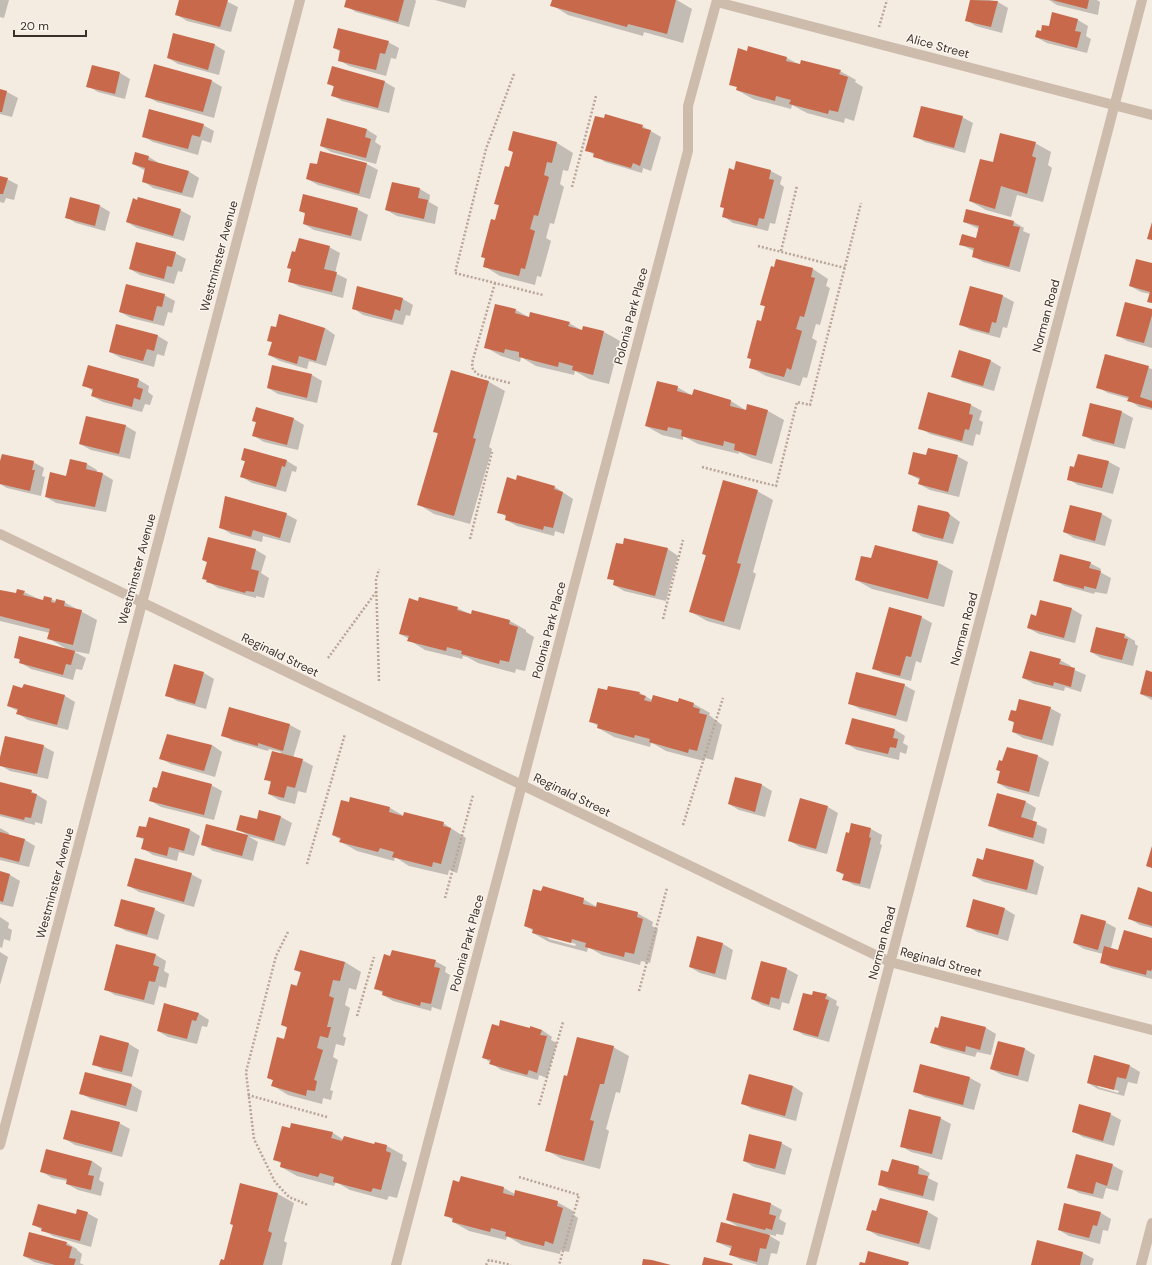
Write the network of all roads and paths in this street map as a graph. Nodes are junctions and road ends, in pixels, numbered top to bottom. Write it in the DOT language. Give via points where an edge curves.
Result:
graph roads {
  1 [pos="300,0"];
  2 [pos="887,0"];
  3 [pos="1142,0"];
  4 [pos="717,1"];
  5 [pos="879,28"];
  6 [pos="514,74"];
  7 [pos="596,96"];
  8 [pos="1115,106"];
  9 [pos="1152,115"];
  10 [pos="572,186"];
  11 [pos="797,186"];
  12 [pos="861,203"];
  13 [pos="758,246"];
  14 [pos="781,252"];
  15 [pos="844,268"];
  16 [pos="495,283"];
  17 [pos="543,295"];
  18 [pos="510,383"];
  19 [pos="492,452"];
  20 [pos="702,467"];
  21 [pos="0,534"];
  22 [pos="470,539"];
  23 [pos="683,540"];
  24 [pos="379,569"];
  25 [pos="376,592"];
  26 [pos="142,602"];
  27 [pos="663,619"];
  28 [pos="328,658"];
  29 [pos="378,681"];
  30 [pos="723,698"];
  31 [pos="345,734"];
  32 [pos="521,785"];
  33 [pos="473,795"];
  34 [pos="683,825"];
  35 [pos="307,864"];
  36 [pos="667,888"];
  37 [pos="445,898"];
  38 [pos="288,932"];
  39 [pos="374,958"];
  40 [pos="890,962"];
  41 [pos="639,991"];
  42 [pos="357,1016"];
  43 [pos="563,1022"];
  44 [pos="1152,1030"];
  45 [pos="248,1096"];
  46 [pos="539,1106"];
  47 [pos="327,1117"];
  48 [pos="0,1145"];
  49 [pos="519,1177"];
  50 [pos="308,1205"];
  51 [pos="1152,1223"];
  52 [pos="396,1265"];
  53 [pos="486,1265"];
  54 [pos="511,1265"];
  55 [pos="560,1265"];
  56 [pos="811,1265"];
  57 [pos="1141,1265"];
  1 -- 26 [label="street, Westminster Avenue"];
  2 -- 5 [label="path"];
  3 -- 8 [label="street, Norman Road"];
  4 -- 8 [label="street, Alice Street"];
  4 -- 32 [label="street, Polonia Park Place" via="688,106 688,151"];
  6 -- 16 [label="path" via="486,149 455,273"];
  7 -- 10 [label="path"];
  8 -- 9 [label="street, Alice Street"];
  8 -- 40 [label="street, Norman Road"];
  11 -- 14 [label="path"];
  12 -- 15 [label="path"];
  13 -- 14 [label="path"];
  14 -- 15 [label="path"];
  15 -- 20 [label="path" via="810,405 797,402 776,486"];
  16 -- 17 [label="path"];
  16 -- 18 [label="path" via="472,370 479,375"];
  19 -- 22 [label="path"];
  21 -- 26 [label="street, Reginald Street"];
  23 -- 27 [label="path"];
  24 -- 25 [label="path"];
  25 -- 28 [label="path"];
  25 -- 29 [label="path"];
  26 -- 32 [label="street, Reginald Street"];
  26 -- 48 [label="street, Westminster Avenue"];
  30 -- 34 [label="path"];
  31 -- 35 [label="path"];
  32 -- 40 [label="street, Reginald Street"];
  32 -- 52 [label="street, Polonia Park Place"];
  33 -- 37 [label="path"];
  36 -- 41 [label="path"];
  38 -- 45 [label="path" via="276,956 246,1072"];
  39 -- 42 [label="path"];
  40 -- 44 [label="street, Reginald Street"];
  40 -- 56 [label="street, Norman Road"];
  43 -- 46 [label="path"];
  45 -- 47 [label="path"];
  45 -- 50 [label="path" via="254,1139 275,1182 289,1197"];
  49 -- 55 [label="path" via="578,1195"];
  51 -- 57 [label="street"];
  53 -- 54 [label="path" via="489,1260"];
}
